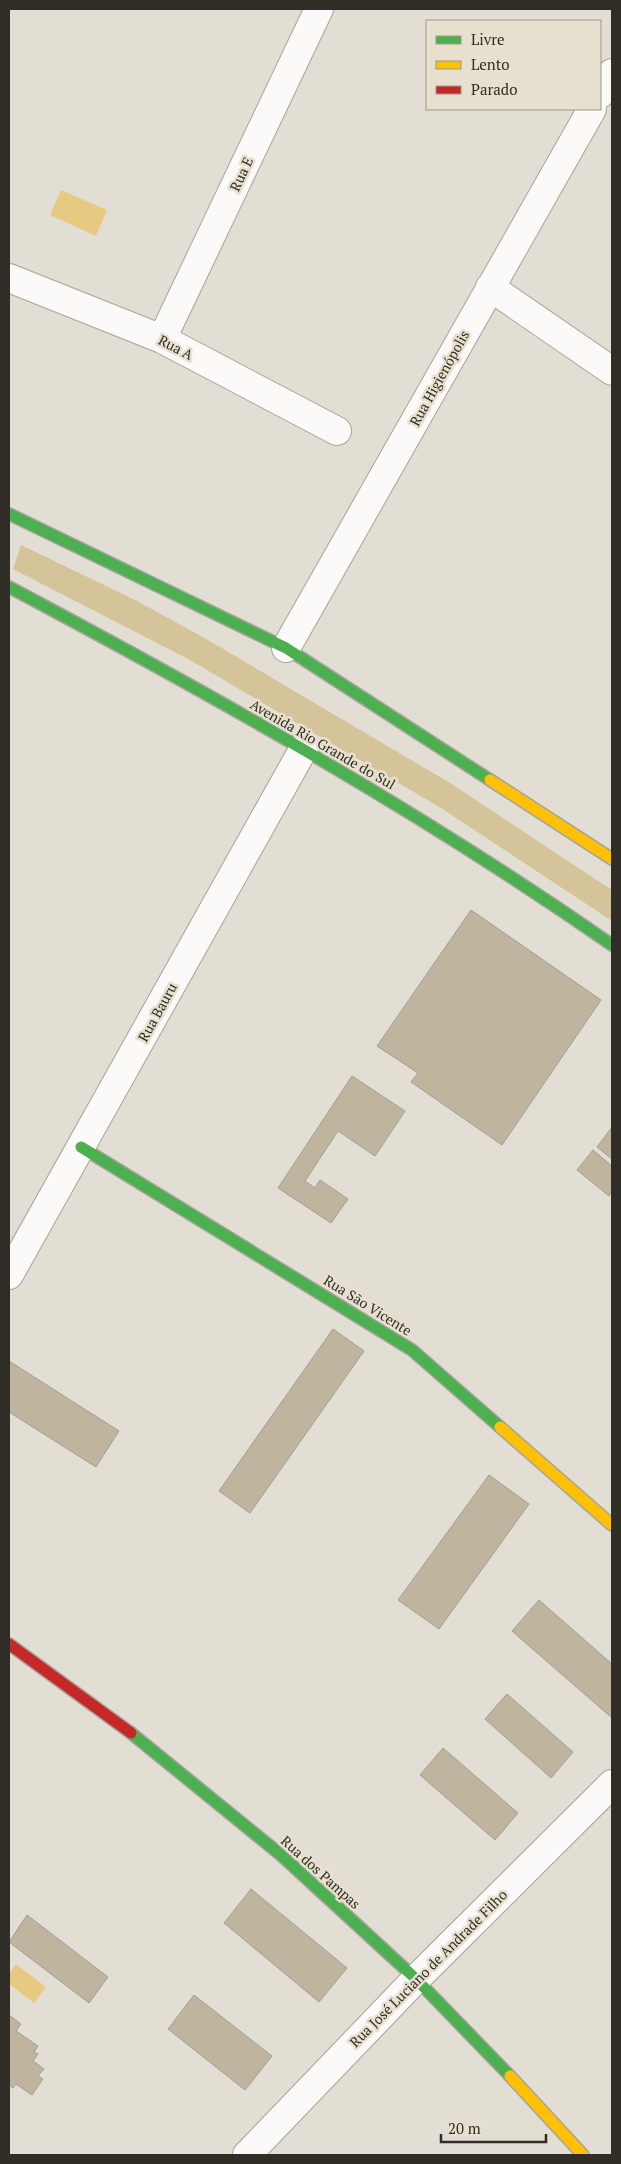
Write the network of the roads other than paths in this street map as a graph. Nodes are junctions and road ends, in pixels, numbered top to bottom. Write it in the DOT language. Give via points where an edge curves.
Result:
graph roads {
  1 [pos="319,9"];
  2 [pos="612,73"];
  3 [pos="601,92"];
  4 [pos="591,110"];
  5 [pos="9,278"];
  6 [pos="490,287"];
  7 [pos="162,339"];
  8 [pos="612,371"];
  9 [pos="337,431"];
  10 [pos="9,514"];
  11 [pos="9,587"];
  12 [pos="286,648"];
  13 [pos="304,748"];
  14 [pos="612,859"];
  15 [pos="612,945"];
  16 [pos="81,1147"];
  17 [pos="9,1275"];
  18 [pos="612,1525"];
  19 [pos="9,1644"];
  20 [pos="612,1784"];
  21 [pos="416,1979"];
  22 [pos="247,2155"];
  23 [pos="583,2155"];
  1 -- 7 [label="street, Rua E"];
  2 -- 3 [label="street"];
  4 -- 6 [label="street, Rua Higienópolis"];
  5 -- 7 [label="street, Rua A"];
  6 -- 8 [label="street"];
  6 -- 12 [label="street, Rua Higienópolis"];
  7 -- 9 [label="street, Rua A"];
  10 -- 12 [label="street"];
  11 -- 13 [label="street, Avenida Rio Grande do Sul"];
  12 -- 14 [label="street"];
  13 -- 15 [label="street, Avenida Rio Grande do Sul" via="466,848"];
  13 -- 16 [label="street, Rua Bauru"];
  16 -- 17 [label="street, Rua Bauru"];
  16 -- 18 [label="street, Rua São Vicente" via="412,1350"];
  19 -- 21 [label="street, Rua dos Pampas" via="140,1739 281,1855"];
  20 -- 21 [label="street, Rua José Luciano de Andrade Filho"];
  21 -- 22 [label="street, Rua José Luciano de Andrade Filho"];
  21 -- 23 [label="street, Rua dos Pampas"];
}
